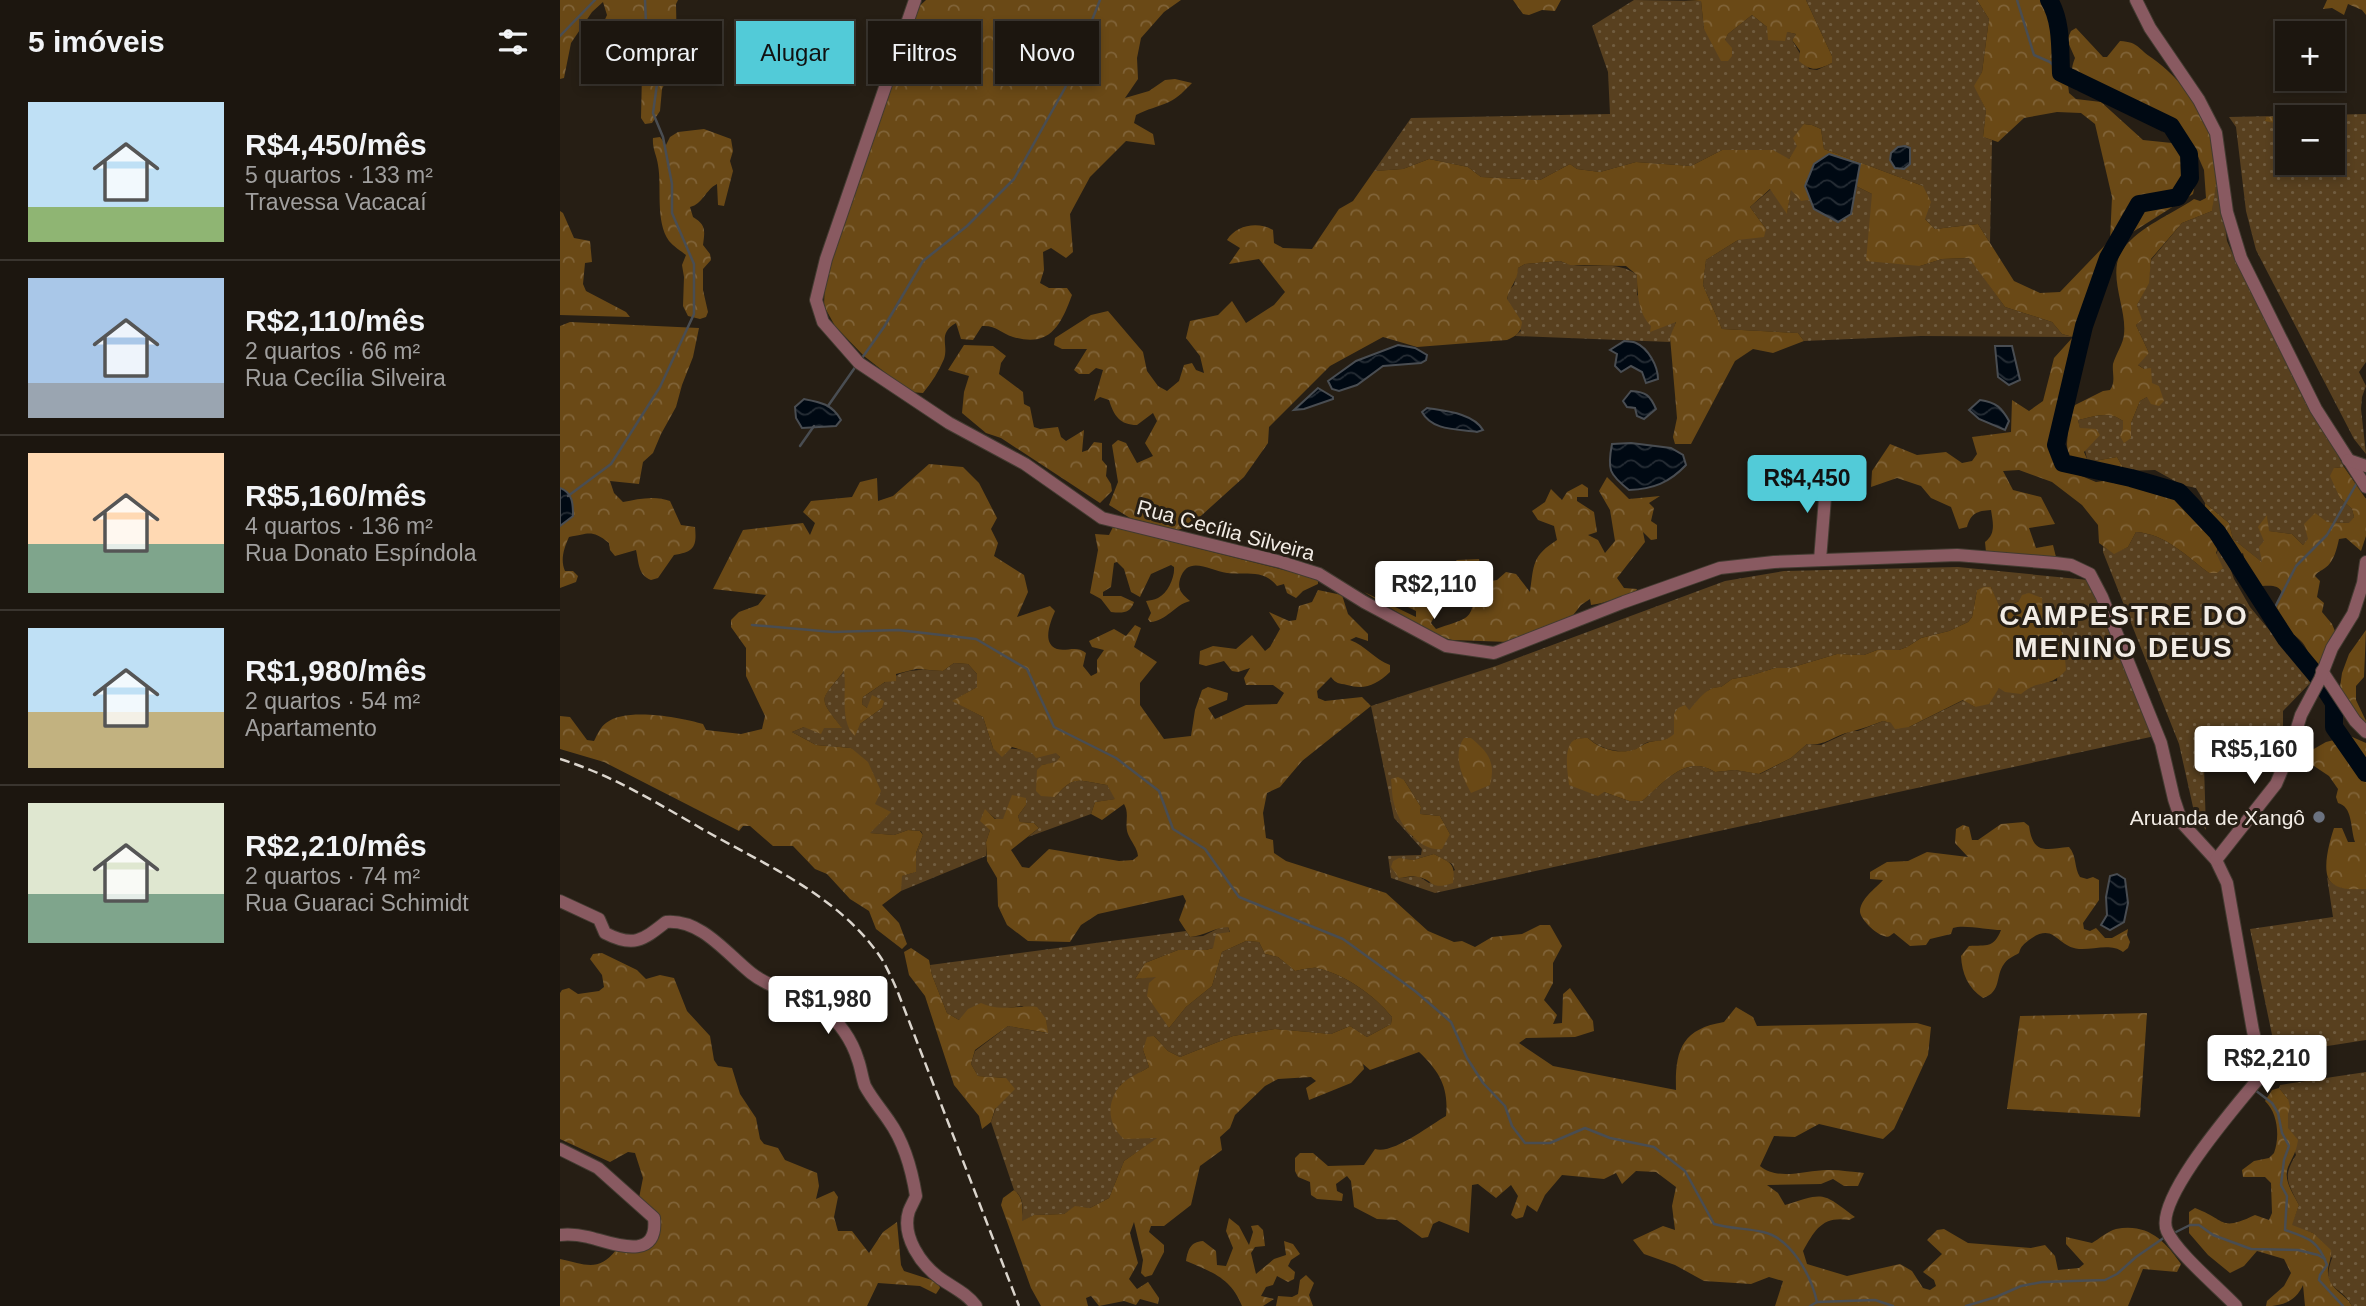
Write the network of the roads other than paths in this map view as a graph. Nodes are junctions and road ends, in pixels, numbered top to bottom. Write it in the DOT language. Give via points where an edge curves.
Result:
graph roads {
  1 [pos="915,0"];
  2 [pos="2136,0"];
  3 [pos="2356,466"];
  4 [pos="1828,473"];
  5 [pos="2365,486"];
  6 [pos="1820,560"];
  7 [pos="2366,562"];
  8 [pos="2321,675"];
  9 [pos="2366,732"];
  10 [pos="2216,860"];
  11 [pos="560,901"];
  12 [pos="560,1149"];
  13 [pos="560,1235"];
  14 [pos="976,1306"];
  15 [pos="2236,1306"];
  1 -- 6 [label="street, Rua Cecília Silveira" via="826,259 816,300 823,321 859,363 949,423 1026,464 1102,518 1319,574 1446,646 1494,653 1720,568"];
  2 -- 3 [label="street" via="2216,133 2227,212 2241,258 2316,409"];
  3 -- 5 [label="street"];
  4 -- 6 [label="street"];
  6 -- 10 [label="street, Rua Cecília Silveira" via="1957,555 2055,562 2090,574 2161,743 2182,823"];
  7 -- 8 [label="street" via="2353,614"];
  8 -- 9 [label="street"];
  8 -- 10 [label="street" via="2276,784"];
  10 -- 15 [label="street" via="2227,883 2261,1063 2259,1078 2195,1158 2168,1203 2165,1227 2173,1243"];
  11 -- 14 [label="street" via="599,919 605,933 627,942 651,936 666,922 683,924 723,946 761,981 806,999 840,1024 858,1058 864,1083 905,1152 916,1196 908,1213 916,1253 926,1267"];
  12 -- 13 [label="street" via="598,1168 654,1217 655,1227 650,1240 629,1247"];
}
